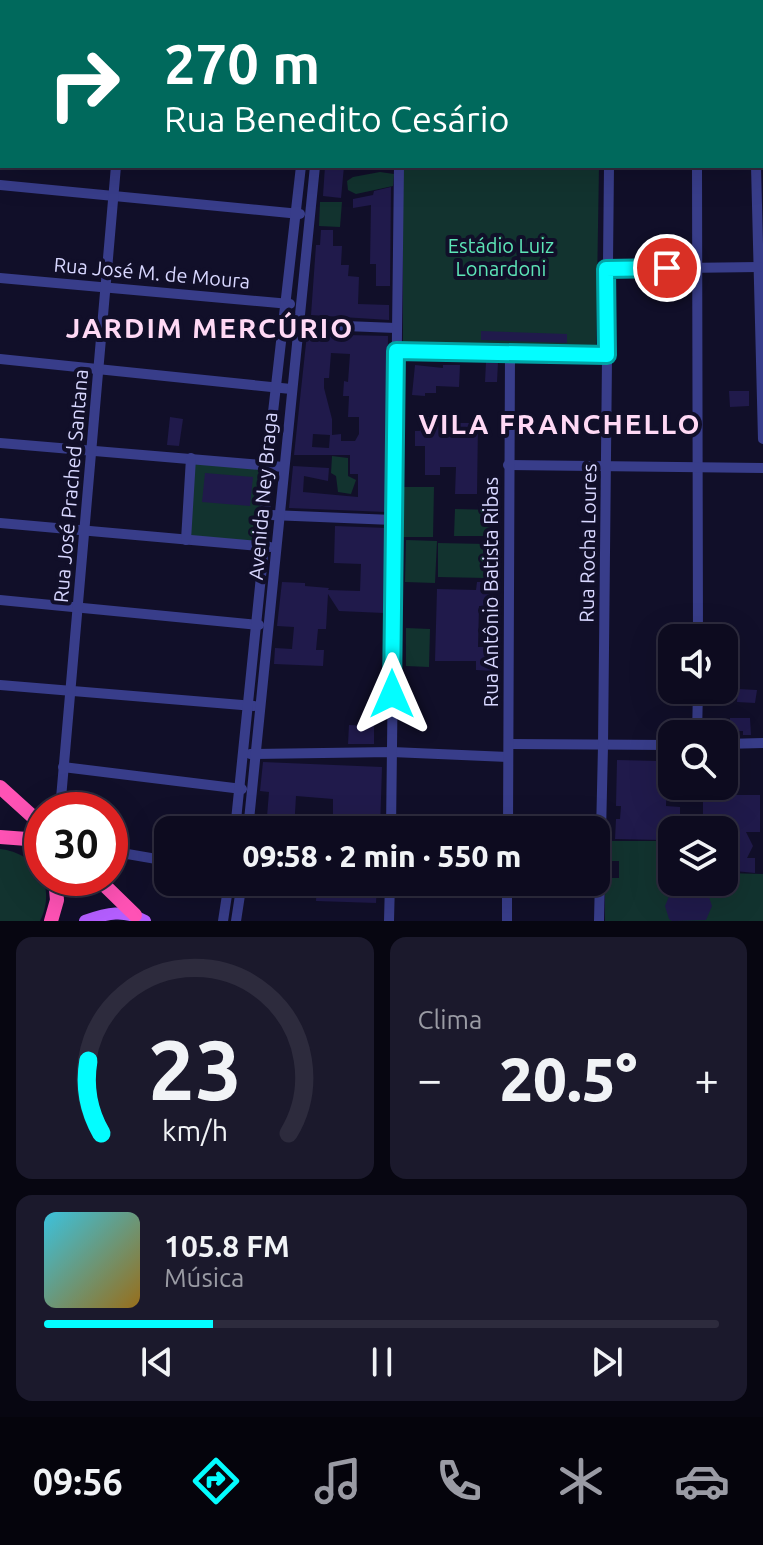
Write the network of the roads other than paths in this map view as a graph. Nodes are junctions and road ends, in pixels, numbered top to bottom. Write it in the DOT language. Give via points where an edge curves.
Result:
graph roads {
  1 [pos="116,168"];
  2 [pos="301,168"];
  3 [pos="315,168"];
  4 [pos="399,168"];
  5 [pos="609,168"];
  6 [pos="697,168"];
  7 [pos="756,168"];
  8 [pos="0,185"];
  9 [pos="114,196"];
  10 [pos="296,213"];
  11 [pos="310,215"];
  12 [pos="759,267"];
  13 [pos="698,268"];
  14 [pos="606,269"];
  15 [pos="0,278"];
  16 [pos="107,287"];
  17 [pos="285,304"];
  18 [pos="300,305"];
  19 [pos="282,324"];
  20 [pos="298,324"];
  21 [pos="396,328"];
  22 [pos="396,351"];
  23 [pos="510,353"];
  24 [pos="607,355"];
  25 [pos="0,359"];
  26 [pos="100,369"];
  27 [pos="275,387"];
  28 [pos="291,389"];
  29 [pos="763,439"];
  30 [pos="0,443"];
  31 [pos="92,452"];
  32 [pos="191,458"];
  33 [pos="267,465"];
  34 [pos="508,465"];
  35 [pos="284,467"];
  36 [pos="607,468"];
  37 [pos="763,468"];
  38 [pos="699,469"];
  39 [pos="266,514"];
  40 [pos="277,517"];
  41 [pos="393,520"];
  42 [pos="0,523"];
  43 [pos="85,531"];
  44 [pos="186,540"];
  45 [pos="264,547"];
  46 [pos="276,547"];
  47 [pos="0,600"];
  48 [pos="78,607"];
  49 [pos="269,624"];
  50 [pos="698,624"];
  51 [pos="255,625"];
  52 [pos="0,685"];
  53 [pos="71,691"];
  54 [pos="254,706"];
  55 [pos="763,743"];
  56 [pos="509,744"];
  57 [pos="738,744"];
  58 [pos="658,745"];
  59 [pos="603,746"];
  60 [pos="392,752"];
  61 [pos="243,754"];
  62 [pos="257,755"];
  63 [pos="508,757"];
  64 [pos="63,767"];
  65 [pos="0,787"];
  66 [pos="239,789"];
  67 [pos="252,790"];
  68 [pos="61,792"];
  69 [pos="24,809"];
  70 [pos="236,816"];
  71 [pos="249,816"];
  72 [pos="391,816"];
  73 [pos="508,816"];
  74 [pos="0,837"];
  75 [pos="24,839"];
  76 [pos="128,854"];
  77 [pos="154,859"];
  78 [pos="57,896"];
  79 [pos="116,896"];
  80 [pos="227,896"];
  81 [pos="240,896"];
  82 [pos="390,896"];
  83 [pos="507,896"];
  84 [pos="140,918"];
  85 [pos="51,921"];
  86 [pos="85,921"];
  87 [pos="223,921"];
  88 [pos="236,921"];
  89 [pos="389,921"];
  90 [pos="507,921"];
  91 [pos="599,921"];
  1 -- 9 [label="street, Rua José Prached Santana"];
  2 -- 10 [label="street, Avenida Ney Braga"];
  3 -- 11 [label="street, Avenida Ney Braga"];
  4 -- 21 [label="street"];
  5 -- 14 [label="street, Rua Rocha Loures"];
  6 -- 13 [label="street"];
  7 -- 12 [label="street"];
  8 -- 9 [label="street"];
  9 -- 10 [label="street"];
  9 -- 16 [label="street, Rua José Prached Santana"];
  10 -- 11 [label="street"];
  10 -- 17 [label="street, Avenida Ney Braga"];
  11 -- 18 [label="street, Avenida Ney Braga"];
  12 -- 13 [label="street"];
  12 -- 29 [label="street"];
  13 -- 14 [label="street"];
  13 -- 38 [label="street"];
  14 -- 24 [label="street, Rua Rocha Loures"];
  15 -- 16 [label="street, Rua José M. de Moura"];
  16 -- 17 [label="street, Rua José M. de Moura"];
  16 -- 26 [label="street, Rua José Prached Santana"];
  17 -- 18 [label="street, Rua José M. de Moura"];
  17 -- 19 [label="street, Avenida Ney Braga"];
  18 -- 20 [label="street, Avenida Ney Braga"];
  19 -- 20 [label="street"];
  19 -- 27 [label="street, Avenida Ney Braga"];
  20 -- 21 [label="street"];
  20 -- 28 [label="street, Avenida Ney Braga"];
  21 -- 22 [label="street"];
  22 -- 23 [label="street"];
  22 -- 41 [label="street"];
  23 -- 24 [label="street"];
  23 -- 34 [label="street, Rua Antônio Batista Ribas"];
  24 -- 36 [label="street, Rua Rocha Loures"];
  25 -- 26 [label="street"];
  26 -- 27 [label="street"];
  26 -- 31 [label="street, Rua José Prached Santana"];
  27 -- 28 [label="street"];
  27 -- 33 [label="street, Avenida Ney Braga"];
  28 -- 35 [label="street, Avenida Ney Braga"];
  30 -- 31 [label="street"];
  31 -- 32 [label="street"];
  31 -- 43 [label="street, Rua José Prached Santana"];
  32 -- 33 [label="street"];
  32 -- 44 [label="street"];
  33 -- 35 [label="street"];
  33 -- 39 [label="street, Avenida Ney Braga"];
  34 -- 36 [label="street"];
  34 -- 56 [label="street, Rua Antônio Batista Ribas"];
  35 -- 40 [label="street, Avenida Ney Braga"];
  36 -- 38 [label="street"];
  36 -- 59 [label="street, Rua Rocha Loures"];
  37 -- 38 [label="street"];
  38 -- 50 [label="street"];
  39 -- 40 [label="street"];
  39 -- 45 [label="street, Avenida Ney Braga"];
  40 -- 41 [label="street"];
  40 -- 46 [label="street, Avenida Ney Braga"];
  41 -- 60 [label="street"];
  42 -- 43 [label="street"];
  43 -- 44 [label="street"];
  43 -- 48 [label="street, Rua José Prached Santana"];
  44 -- 45 [label="street"];
  45 -- 46 [label="street"];
  45 -- 51 [label="street, Avenida Ney Braga"];
  46 -- 49 [label="street, Avenida Ney Braga"];
  47 -- 48 [label="street"];
  48 -- 51 [label="street"];
  48 -- 53 [label="street, Rua José Prached Santana"];
  49 -- 51 [label="street"];
  49 -- 54 [label="street, Avenida Ney Braga"];
  51 -- 54 [label="street, Avenida Ney Braga"];
  52 -- 53 [label="street"];
  53 -- 54 [label="street"];
  53 -- 64 [label="street, Rua José Prached Santana"];
  54 -- 61 [label="street, Avenida Ney Braga"];
  54 -- 62 [label="street, Avenida Ney Braga"];
  55 -- 57 [label="street"];
  56 -- 59 [label="street"];
  56 -- 63 [label="street, Rua Antônio Batista Ribas"];
  58 -- 59 [label="street"];
  59 -- 91 [label="street, Rua Rocha Loures"];
  60 -- 62 [label="street"];
  60 -- 63 [label="street"];
  60 -- 72 [label="street"];
  61 -- 62 [label="street"];
  61 -- 66 [label="street, Avenida Ney Braga"];
  62 -- 67 [label="street, Avenida Ney Braga"];
  63 -- 73 [label="street, Rua Antônio Batista Ribas"];
  64 -- 66 [label="street"];
  64 -- 68 [label="street, Rua José Prached Santana"];
  65 -- 69 [label="highway"];
  66 -- 67 [label="street"];
  66 -- 70 [label="street, Avenida Ney Braga"];
  67 -- 71 [label="street, Avenida Ney Braga"];
  74 -- 75 [label="highway"];
  76 -- 77 [label="street"];
  78 -- 85 [label="highway"];
  79 -- 84 [label="highway"];
  80 -- 87 [label="street"];
  81 -- 88 [label="street"];
  82 -- 89 [label="street"];
  83 -- 90 [label="street"];
  84 -- 86 [label="main road" via="118,912"];
}
